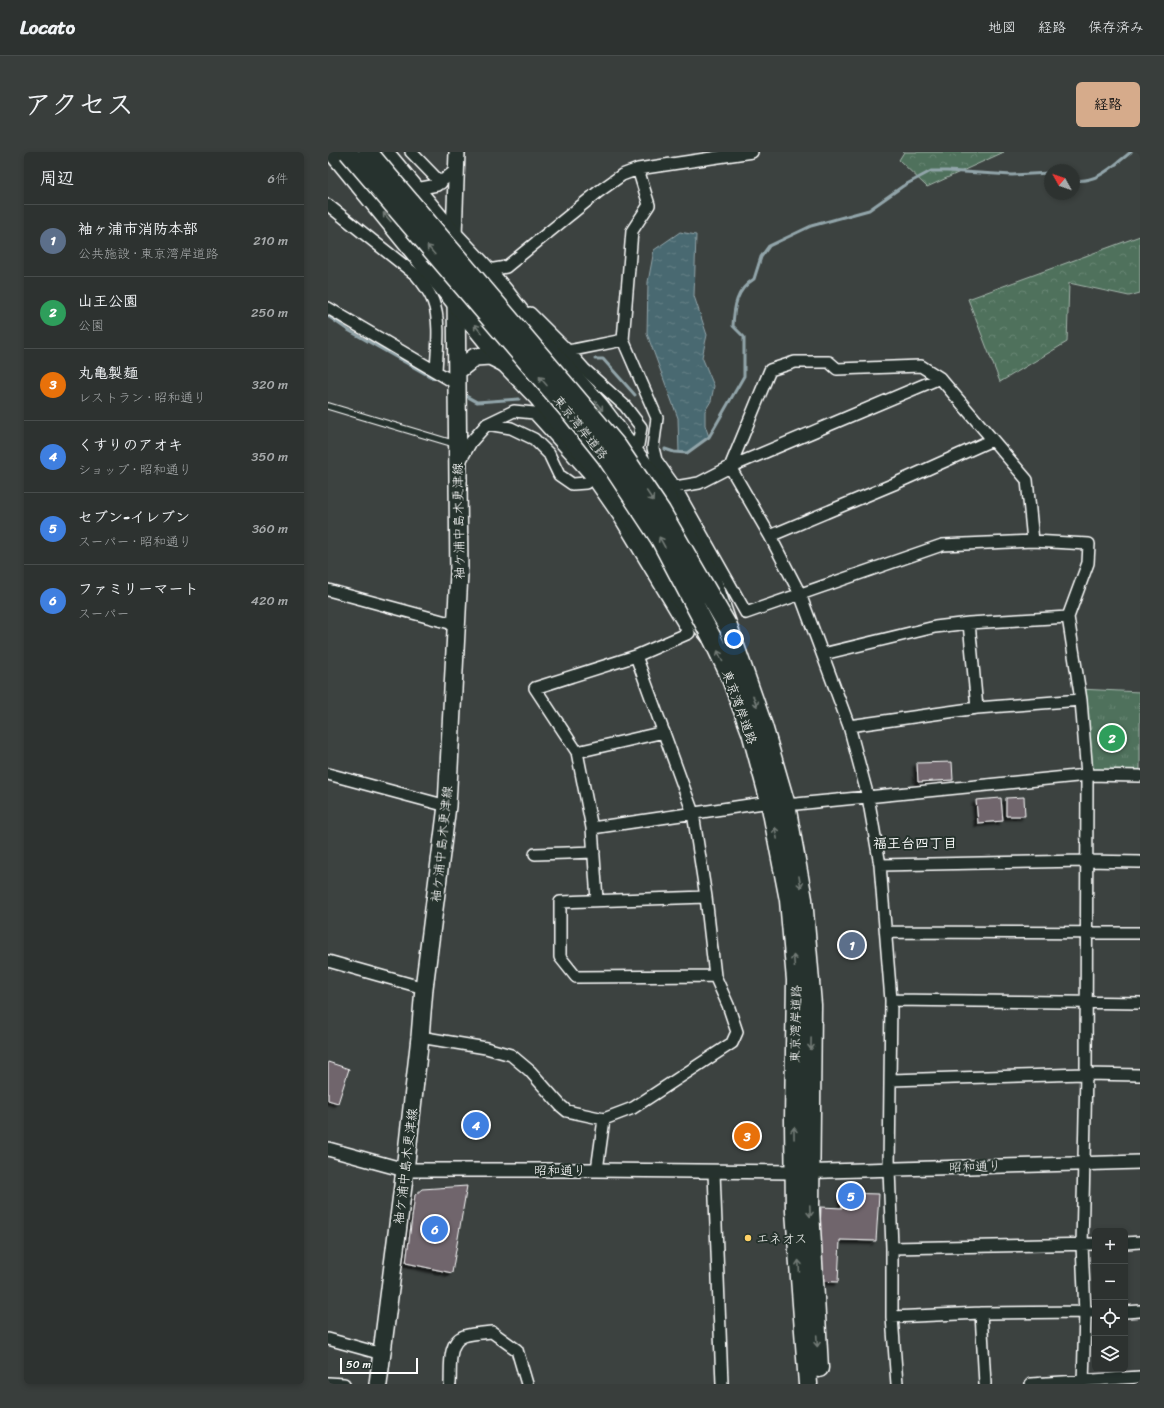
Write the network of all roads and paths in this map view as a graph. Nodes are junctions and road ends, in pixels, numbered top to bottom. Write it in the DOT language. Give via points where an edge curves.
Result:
graph roads {
  1 [pos="368,152"];
  2 [pos="384,152"];
  3 [pos="411,152"];
  4 [pos="457,152"];
  5 [pos="752,152"];
  6 [pos="341,155"];
  7 [pos="638,169"];
  8 [pos="456,170"];
  9 [pos="440,183"];
  10 [pos="416,189"];
  11 [pos="328,205"];
  12 [pos="454,236"];
  13 [pos="506,266"];
  14 [pos="486,270"];
  15 [pos="456,295"];
  16 [pos="328,308"];
  17 [pos="623,340"];
  18 [pos="568,350"];
  19 [pos="506,364"];
  20 [pos="436,371"];
  21 [pos="457,378"];
  22 [pos="940,378"];
  23 [pos="328,406"];
  24 [pos="487,424"];
  25 [pos="992,440"];
  26 [pos="457,445"];
  27 [pos="638,445"];
  28 [pos="458,466"];
  29 [pos="730,467"];
  30 [pos="586,483"];
  31 [pos="675,487"];
  32 [pos="770,536"];
  33 [pos="1033,541"];
  34 [pos="328,590"];
  35 [pos="800,594"];
  36 [pos="1068,617"];
  37 [pos="969,623"];
  38 [pos="457,625"];
  39 [pos="727,625"];
  40 [pos="712,638"];
  41 [pos="823,654"];
  42 [pos="636,656"];
  43 [pos="1081,700"];
  44 [pos="978,708"];
  45 [pos="849,726"];
  46 [pos="664,732"];
  47 [pos="577,752"];
  48 [pos="328,774"];
  49 [pos="1086,775"];
  50 [pos="1140,776"];
  51 [pos="868,797"];
  52 [pos="778,803"];
  53 [pos="447,806"];
  54 [pos="693,813"];
  55 [pos="592,828"];
  56 [pos="594,852"];
  57 [pos="535,854"];
  58 [pos="1086,861"];
  59 [pos="1140,862"];
  60 [pos="880,864"];
  61 [pos="706,897"];
  62 [pos="597,900"];
  63 [pos="886,932"];
  64 [pos="1086,932"];
  65 [pos="1140,933"];
  66 [pos="328,961"];
  67 [pos="715,976"];
  68 [pos="424,988"];
  69 [pos="891,1000"];
  70 [pos="1086,1002"];
  71 [pos="1140,1003"];
  72 [pos="420,1037"];
  73 [pos="1086,1074"];
  74 [pos="1140,1075"];
  75 [pos="891,1080"];
  76 [pos="604,1119"];
  77 [pos="328,1149"];
  78 [pos="1140,1162"];
  79 [pos="1084,1163"];
  80 [pos="889,1169"];
  81 [pos="405,1170"];
  82 [pos="597,1170"];
  83 [pos="714,1172"];
  84 [pos="802,1172"];
  85 [pos="1140,1242"];
  86 [pos="1128,1243"];
  87 [pos="1092,1244"];
  88 [pos="1082,1245"];
  89 [pos="892,1248"];
  90 [pos="1140,1311"];
  91 [pos="1090,1312"];
  92 [pos="1128,1312"];
  93 [pos="981,1313"];
  94 [pos="892,1317"];
  95 [pos="328,1339"];
  96 [pos="382,1354"];
  97 [pos="1140,1377"];
  98 [pos="1083,1382"];
  99 [pos="328,1383"];
  100 [pos="344,1384"];
  101 [pos="378,1384"];
  102 [pos="450,1384"];
  103 [pos="527,1384"];
  104 [pos="722,1384"];
  105 [pos="808,1384"];
  106 [pos="820,1384"];
  107 [pos="897,1384"];
  108 [pos="985,1384"];
  109 [pos="1032,1384"];
  1 -- 39 [label="highway, 東京湾岸道路, one-way, bridge" via="617,446 661,511"];
  2 -- 10 [label="highway"];
  3 -- 9 [label="street"];
  4 -- 8 [label="main road"];
  5 -- 7 [label="street"];
  15 -- 6 [label="highway, one-way"];
  40 -- 6 [label="highway, 東京湾岸道路, one-way, bridge" via="660,539 606,457 566,408"];
  7 -- 13 [label="street" via="622,175 598,192"];
  7 -- 17 [label="street" via="649,205 632,231"];
  8 -- 9 [label="street"];
  8 -- 12 [label="main road"];
  9 -- 10 [label="street"];
  10 -- 12 [label="highway"];
  11 -- 20 [label="street" via="416,275 426,287 434,302 437,321"];
  12 -- 14 [label="highway"];
  12 -- 15 [label="main road, 袖ケ浦中島木更津線"];
  13 -- 14 [label="street"];
  13 -- 18 [label="street" via="503,276 509,286 534,318"];
  14 -- 15 [label="street" via="468,278"];
  14 -- 39 [label="highway, one-way" via="544,344 599,406 662,491 708,569"];
  19 -- 15 [label="highway, one-way"];
  15 -- 21 [label="main road, 袖ケ浦中島木更津線"];
  16 -- 20 [label="street"];
  17 -- 18 [label="street"];
  17 -- 31 [label="street" via="657,418 653,448 656,460"];
  18 -- 27 [label="street" via="637,421 640,427"];
  19 -- 21 [label="main road" via="490,356 475,357"];
  19 -- 40 [label="highway" via="538,397 604,478 650,545 675,592"];
  20 -- 21 [label="street"];
  21 -- 26 [label="main road, 袖ケ浦中島木更津線"];
  22 -- 25 [label="street"];
  22 -- 29 [label="street"];
  22 -- 29 [label="street" via="920,366 837,369 829,362 795,362 770,370"];
  23 -- 26 [label="lane"];
  24 -- 28 [label="street" via="471,442"];
  24 -- 30 [label="street" via="511,428 534,439 549,454 559,475 572,484"];
  24 -- 42 [label="street" via="514,411 534,413 591,476 618,515 689,633"];
  25 -- 32 [label="street"];
  25 -- 33 [label="street" via="1027,480"];
  26 -- 28 [label="main road, 袖ケ浦中島木更津線"];
  28 -- 38 [label="main road, 袖ケ浦中島木更津線"];
  29 -- 31 [label="street" via="699,482"];
  29 -- 32 [label="street"];
  31 -- 35 [label="street" via="746,613"];
  32 -- 35 [label="street"];
  33 -- 35 [label="street" via="942,545"];
  33 -- 36 [label="street" via="1090,544 1088,563"];
  34 -- 38 [label="street"];
  35 -- 41 [label="street"];
  36 -- 37 [label="street"];
  36 -- 43 [label="street"];
  37 -- 41 [label="street" via="935,627"];
  37 -- 44 [label="street"];
  38 -- 53 [label="main road, 袖ケ浦中島木更津線"];
  39 -- 52 [label="highway, 東京湾岸道路, one-way" via="763,726"];
  52 -- 40 [label="highway, 東京湾岸道路, one-way" via="730,676"];
  41 -- 45 [label="street"];
  42 -- 46 [label="street"];
  42 -- 47 [label="street" via="535,688"];
  43 -- 44 [label="street"];
  43 -- 49 [label="street"];
  44 -- 45 [label="street"];
  45 -- 51 [label="street"];
  46 -- 47 [label="street"];
  46 -- 54 [label="street"];
  47 -- 55 [label="street"];
  48 -- 53 [label="street"];
  49 -- 50 [label="street"];
  49 -- 51 [label="street"];
  49 -- 58 [label="street"];
  51 -- 52 [label="street"];
  51 -- 60 [label="street"];
  52 -- 54 [label="street"];
  52 -- 84 [label="highway, 東京湾岸道路" via="803,899 812,1006"];
  53 -- 68 [label="main road, 袖ケ浦中島木更津線"];
  54 -- 55 [label="street"];
  54 -- 61 [label="street"];
  55 -- 56 [label="street"];
  56 -- 57 [label="street"];
  56 -- 62 [label="street"];
  58 -- 59 [label="street"];
  58 -- 60 [label="street"];
  58 -- 64 [label="street"];
  60 -- 63 [label="street"];
  61 -- 62 [label="street"];
  61 -- 67 [label="street"];
  62 -- 67 [label="street" via="560,902 560,957 576,977"];
  63 -- 64 [label="street"];
  63 -- 69 [label="street"];
  64 -- 65 [label="street"];
  64 -- 70 [label="street"];
  66 -- 68 [label="street"];
  67 -- 76 [label="street" via="737,1032 732,1043 633,1108"];
  68 -- 72 [label="main road, 袖ケ浦中島木更津線"];
  69 -- 70 [label="street"];
  69 -- 75 [label="street"];
  70 -- 71 [label="street"];
  70 -- 73 [label="street"];
  72 -- 76 [label="street" via="486,1048 511,1055 530,1071 567,1111"];
  72 -- 81 [label="main road, 袖ケ浦中島木更津線"];
  73 -- 74 [label="street"];
  73 -- 75 [label="street"];
  73 -- 79 [label="street"];
  75 -- 80 [label="street"];
  76 -- 82 [label="street"];
  77 -- 81 [label="street, 昭和通り"];
  78 -- 79 [label="street, 昭和通り"];
  79 -- 80 [label="street, 昭和通り"];
  79 -- 88 [label="street"];
  80 -- 84 [label="street, 昭和通り"];
  80 -- 89 [label="street"];
  81 -- 82 [label="street, 昭和通り"];
  81 -- 96 [label="main road, 袖ケ浦中島木更津線"];
  82 -- 83 [label="street, 昭和通り"];
  83 -- 84 [label="street, 昭和通り"];
  83 -- 104 [label="street"];
  105 -- 84 [label="highway, 東京湾岸道路, one-way" via="795,1210"];
  84 -- 106 [label="highway, 東京湾岸道路, one-way" via="810,1210"];
  85 -- 86 [label="street"];
  87 -- 88 [label="street"];
  88 -- 89 [label="street"];
  88 -- 91 [label="street"];
  89 -- 94 [label="street"];
  90 -- 92 [label="street"];
  91 -- 93 [label="street"];
  91 -- 98 [label="street"];
  93 -- 94 [label="street"];
  93 -- 108 [label="street"];
  94 -- 107 [label="street"];
  95 -- 96 [label="street"];
  96 -- 101 [label="main road, 袖ケ浦中島木更津線"];
  97 -- 98 [label="street"];
  98 -- 109 [label="street"];
  99 -- 100 [label="street"];
  102 -- 103 [label="street" via="454,1344 464,1336 492,1332 517,1350"];
}
